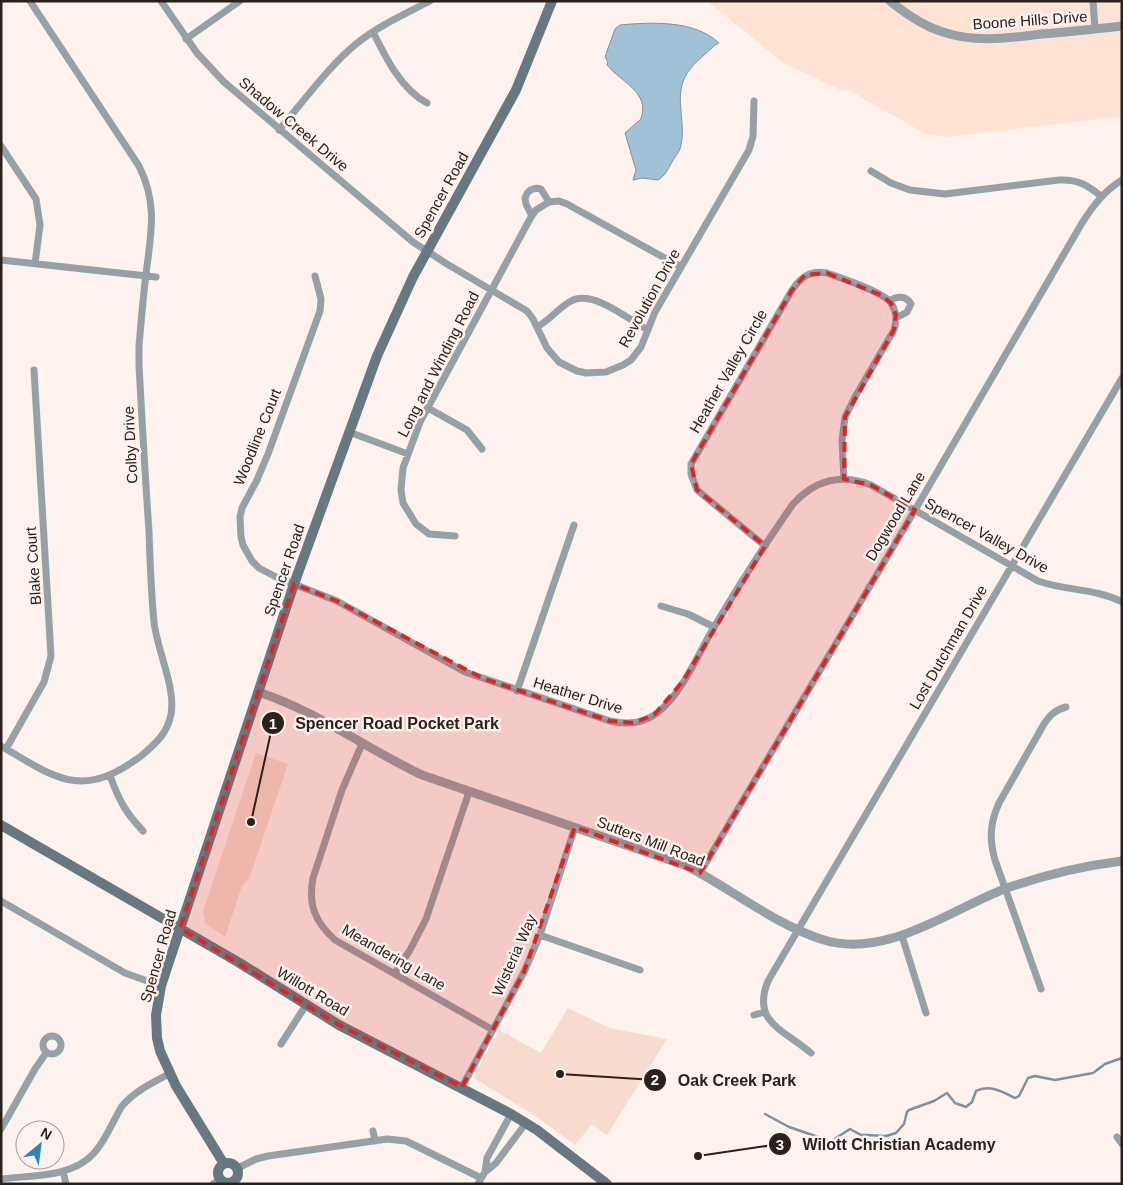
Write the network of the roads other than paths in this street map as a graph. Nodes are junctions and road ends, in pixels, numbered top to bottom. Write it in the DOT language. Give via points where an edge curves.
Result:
graph roads {
  1 [pos="30,1"];
  2 [pos="161,1"];
  3 [pos="240,1"];
  4 [pos="430,1"];
  5 [pos="552,1"];
  6 [pos="890,1"];
  7 [pos="1092,1"];
  8 [pos="1122,26"];
  9 [pos="1095,29"];
  10 [pos="373,32"];
  11 [pos="186,39"];
  12 [pos="754,101"];
  13 [pos="427,104"];
  14 [pos="279,130"];
  15 [pos="1,146"];
  16 [pos="871,171"];
  17 [pos="1122,180"];
  18 [pos="1101,196"];
  19 [pos="549,202"];
  20 [pos="532,216"];
  21 [pos="427,252"];
  22 [pos="1,260"];
  23 [pos="35,264"];
  24 [pos="681,267"];
  25 [pos="146,275"];
  26 [pos="315,276"];
  27 [pos="156,277"];
  28 [pos="491,289"];
  29 [pos="889,301"];
  30 [pos="896,318"];
  31 [pos="537,327"];
  32 [pos="648,330"];
  33 [pos="34,370"];
  34 [pos="1122,378"];
  35 [pos="428,408"];
  36 [pos="349,432"];
  37 [pos="482,449"];
  38 [pos="408,454"];
  39 [pos="844,479"];
  40 [pos="915,510"];
  41 [pos="574,525"];
  42 [pos="455,536"];
  43 [pos="765,546"];
  44 [pos="1012,566"];
  45 [pos="294,584"];
  46 [pos="1122,602"];
  47 [pos="661,606"];
  48 [pos="714,627"];
  49 [pos="517,690"];
  50 [pos="258,692"];
  51 [pos="1066,707"];
  52 [pos="362,744"];
  53 [pos="4,748"];
  54 [pos="110,776"];
  55 [pos="469,792"];
  56 [pos="1,825"];
  57 [pos="575,827"];
  58 [pos="143,831"];
  59 [pos="1122,861"];
  60 [pos="700,873"];
  61 [pos="1006,889"];
  62 [pos="1,901"];
  63 [pos="180,928"];
  64 [pos="798,930"];
  65 [pos="540,935"];
  66 [pos="902,936"];
  67 [pos="640,970"];
  68 [pos="395,973"];
  69 [pos="161,986"];
  70 [pos="1041,988"];
  71 [pos="306,1005"];
  72 [pos="764,1012"];
  73 [pos="926,1013"];
  74 [pos="754,1015"];
  75 [pos="494,1030"];
  76 [pos="281,1044"];
  77 [pos="46,1052"];
  78 [pos="811,1053"];
  79 [pos="169,1074"];
  80 [pos="462,1087"];
  81 [pos="511,1114"];
  82 [pos="526,1123"];
  83 [pos="1,1129"];
  84 [pos="373,1130"];
  85 [pos="375,1141"];
  86 [pos="224,1164"];
  87 [pos="238,1168"];
  88 [pos="63,1171"];
  89 [pos="482,1178"];
  90 [pos="1,1179"];
  91 [pos="216,1181"];
  92 [pos="236,1182"];
  93 [pos="66,1184"];
  94 [pos="607,1184"];
  1 -- 25 [label="street, Colby Drive" via="146,180 152,222"];
  2 -- 11 [label="street, Shadow Creek Drive"];
  3 -- 11 [label="street"];
  4 -- 10 [label="street"];
  5 -- 21 [label="main road, Spencer Road" via="516,90"];
  6 -- 9 [label="street, Boone Hills Drive" via="932,28 968,38"];
  7 -- 9 [label="street"];
  8 -- 9 [label="street, Boone Hills Drive"];
  10 -- 13 [label="street" via="407,89"];
  10 -- 14 [label="street" via="345,54"];
  11 -- 14 [label="street, Shadow Creek Drive" via="224,82"];
  12 -- 24 [label="street, Revolution Drive" via="754,136 749,150"];
  14 -- 21 [label="street, Shadow Creek Drive"];
  15 -- 23 [label="street" via="36,199 40,225"];
  16 -- 18 [label="street" via="891,183 924,192 945,194 1072,179"];
  17 -- 18 [label="street, Dogwood Lane"];
  18 -- 40 [label="street, Dogwood Lane"];
  19 -- 20 [label="street"];
  19 -- 20 [label="street" via="541,190 529,190 525,198"];
  19 -- 24 [label="street" via="567,204"];
  20 -- 28 [label="street, Long and Winding Road"];
  21 -- 28 [label="street, Revolution Drive"];
  21 -- 36 [label="main road, Spencer Road" via="389,328"];
  22 -- 23 [label="street"];
  23 -- 25 [label="street"];
  24 -- 32 [label="street, Revolution Drive"];
  25 -- 27 [label="street"];
  25 -- 54 [label="street, Colby Drive" via="139,346 141,405 154,624 172,698 171,713 163,735 154,745"];
  26 -- 45 [label="street, Woodline Court" via="321,299 320,311 268,454 240,517 243,545 252,561 268,573"];
  28 -- 31 [label="street, Revolution Drive" via="527,311"];
  28 -- 35 [label="street, Long and Winding Road"];
  29 -- 30 [label="street"];
  29 -- 30 [label="street, Heather Valley Circle" via="903,297 912,304 907,312"];
  29 -- 43 [label="street, Heather Valley Circle" via="827,273 819,271 805,275 792,290 694,456 691,474 697,490"];
  30 -- 39 [label="street, Heather Valley Circle" via="894,330 845,417 842,440"];
  31 -- 32 [label="street" via="571,301 586,298 599,301"];
  31 -- 32 [label="street, Revolution Drive" via="552,356 568,367 586,373 606,372 631,360 642,347"];
  33 -- 53 [label="street, Blake Court" via="51,656 44,682"];
  34 -- 44 [label="street, Lost Dutchman Drive"];
  35 -- 37 [label="street" via="467,430"];
  35 -- 38 [label="street, Long and Winding Road"];
  36 -- 38 [label="street"];
  36 -- 45 [label="main road, Spencer Road"];
  38 -- 42 [label="street, Long and Winding Road" via="401,490 409,514 429,534"];
  39 -- 40 [label="street, Spencer Valley Drive" via="871,485"];
  39 -- 43 [label="street, Heather Drive" via="820,483 802,494"];
  40 -- 44 [label="street, Spencer Valley Drive"];
  40 -- 60 [label="street, Dogwood Lane"];
  41 -- 49 [label="street"];
  43 -- 48 [label="street, Heather Drive"];
  44 -- 46 [label="street, Spencer Valley Drive" via="1050,585 1088,590"];
  44 -- 64 [label="street, Lost Dutchman Drive"];
  45 -- 49 [label="street, Heather Drive" via="337,601 456,668"];
  45 -- 50 [label="main road, Spencer Road"];
  47 -- 48 [label="street" via="688,614"];
  48 -- 49 [label="street, Heather Drive" via="673,697 655,714 634,723 610,721"];
  50 -- 52 [label="street, Sutters Mill Road" via="286,701"];
  50 -- 63 [label="main road, Spencer Road"];
  51 -- 61 [label="street" via="1058,709 1044,724 994,814 990,828 992,849"];
  52 -- 55 [label="street, Sutters Mill Road" via="422,775"];
  52 -- 68 [label="street, Meandering Lane" via="318,860 311,902 319,923 335,940"];
  53 -- 54 [label="street, Colby Drive" via="60,778 92,781"];
  54 -- 58 [label="street" via="119,800"];
  55 -- 57 [label="street, Sutters Mill Road"];
  55 -- 68 [label="street" via="426,919"];
  56 -- 63 [label="main road, Willott Road"];
  57 -- 60 [label="street, Sutters Mill Road" via="672,860"];
  57 -- 65 [label="street, Wisteria Way"];
  59 -- 61 [label="street, Sutters Mill Road" via="1053,874"];
  60 -- 64 [label="street, Sutters Mill Road"];
  61 -- 66 [label="street, Sutters Mill Road"];
  61 -- 70 [label="street"];
  62 -- 69 [label="street" via="125,973"];
  63 -- 69 [label="main road, Spencer Road"];
  63 -- 71 [label="main road, Willott Road"];
  64 -- 66 [label="street, Sutters Mill Road" via="824,940 845,943 883,941"];
  64 -- 72 [label="street, Lost Dutchman Drive" via="764,990"];
  65 -- 67 [label="street"];
  65 -- 75 [label="street, Wisteria Way"];
  66 -- 73 [label="street"];
  68 -- 75 [label="street, Meandering Lane"];
  69 -- 79 [label="main road, Spencer Road" via="156,1016 157,1038"];
  71 -- 76 [label="street"];
  71 -- 80 [label="main road, Willott Road"];
  72 -- 74 [label="street"];
  72 -- 78 [label="street" via="778,1030"];
  75 -- 80 [label="street, Wisteria Way"];
  77 -- 83 [label="street"];
  79 -- 86 [label="main road, Spencer Road"];
  79 -- 88 [label="street" via="128,1099 96,1151 81,1164"];
  80 -- 81 [label="main road, Willott Road"];
  81 -- 82 [label="main road, Willott Road"];
  81 -- 89 [label="street" via="487,1158"];
  82 -- 89 [label="street"];
  82 -- 94 [label="main road, Willott Road"];
  84 -- 85 [label="street"];
  85 -- 87 [label="street" via="256,1159"];
  85 -- 89 [label="street" via="406,1140"];
  86 -- 87 [label="main road"];
  86 -- 91 [label="main road"];
  87 -- 92 [label="main road"];
  88 -- 90 [label="street"];
  88 -- 93 [label="street"];
  91 -- 92 [label="main road"];
}
